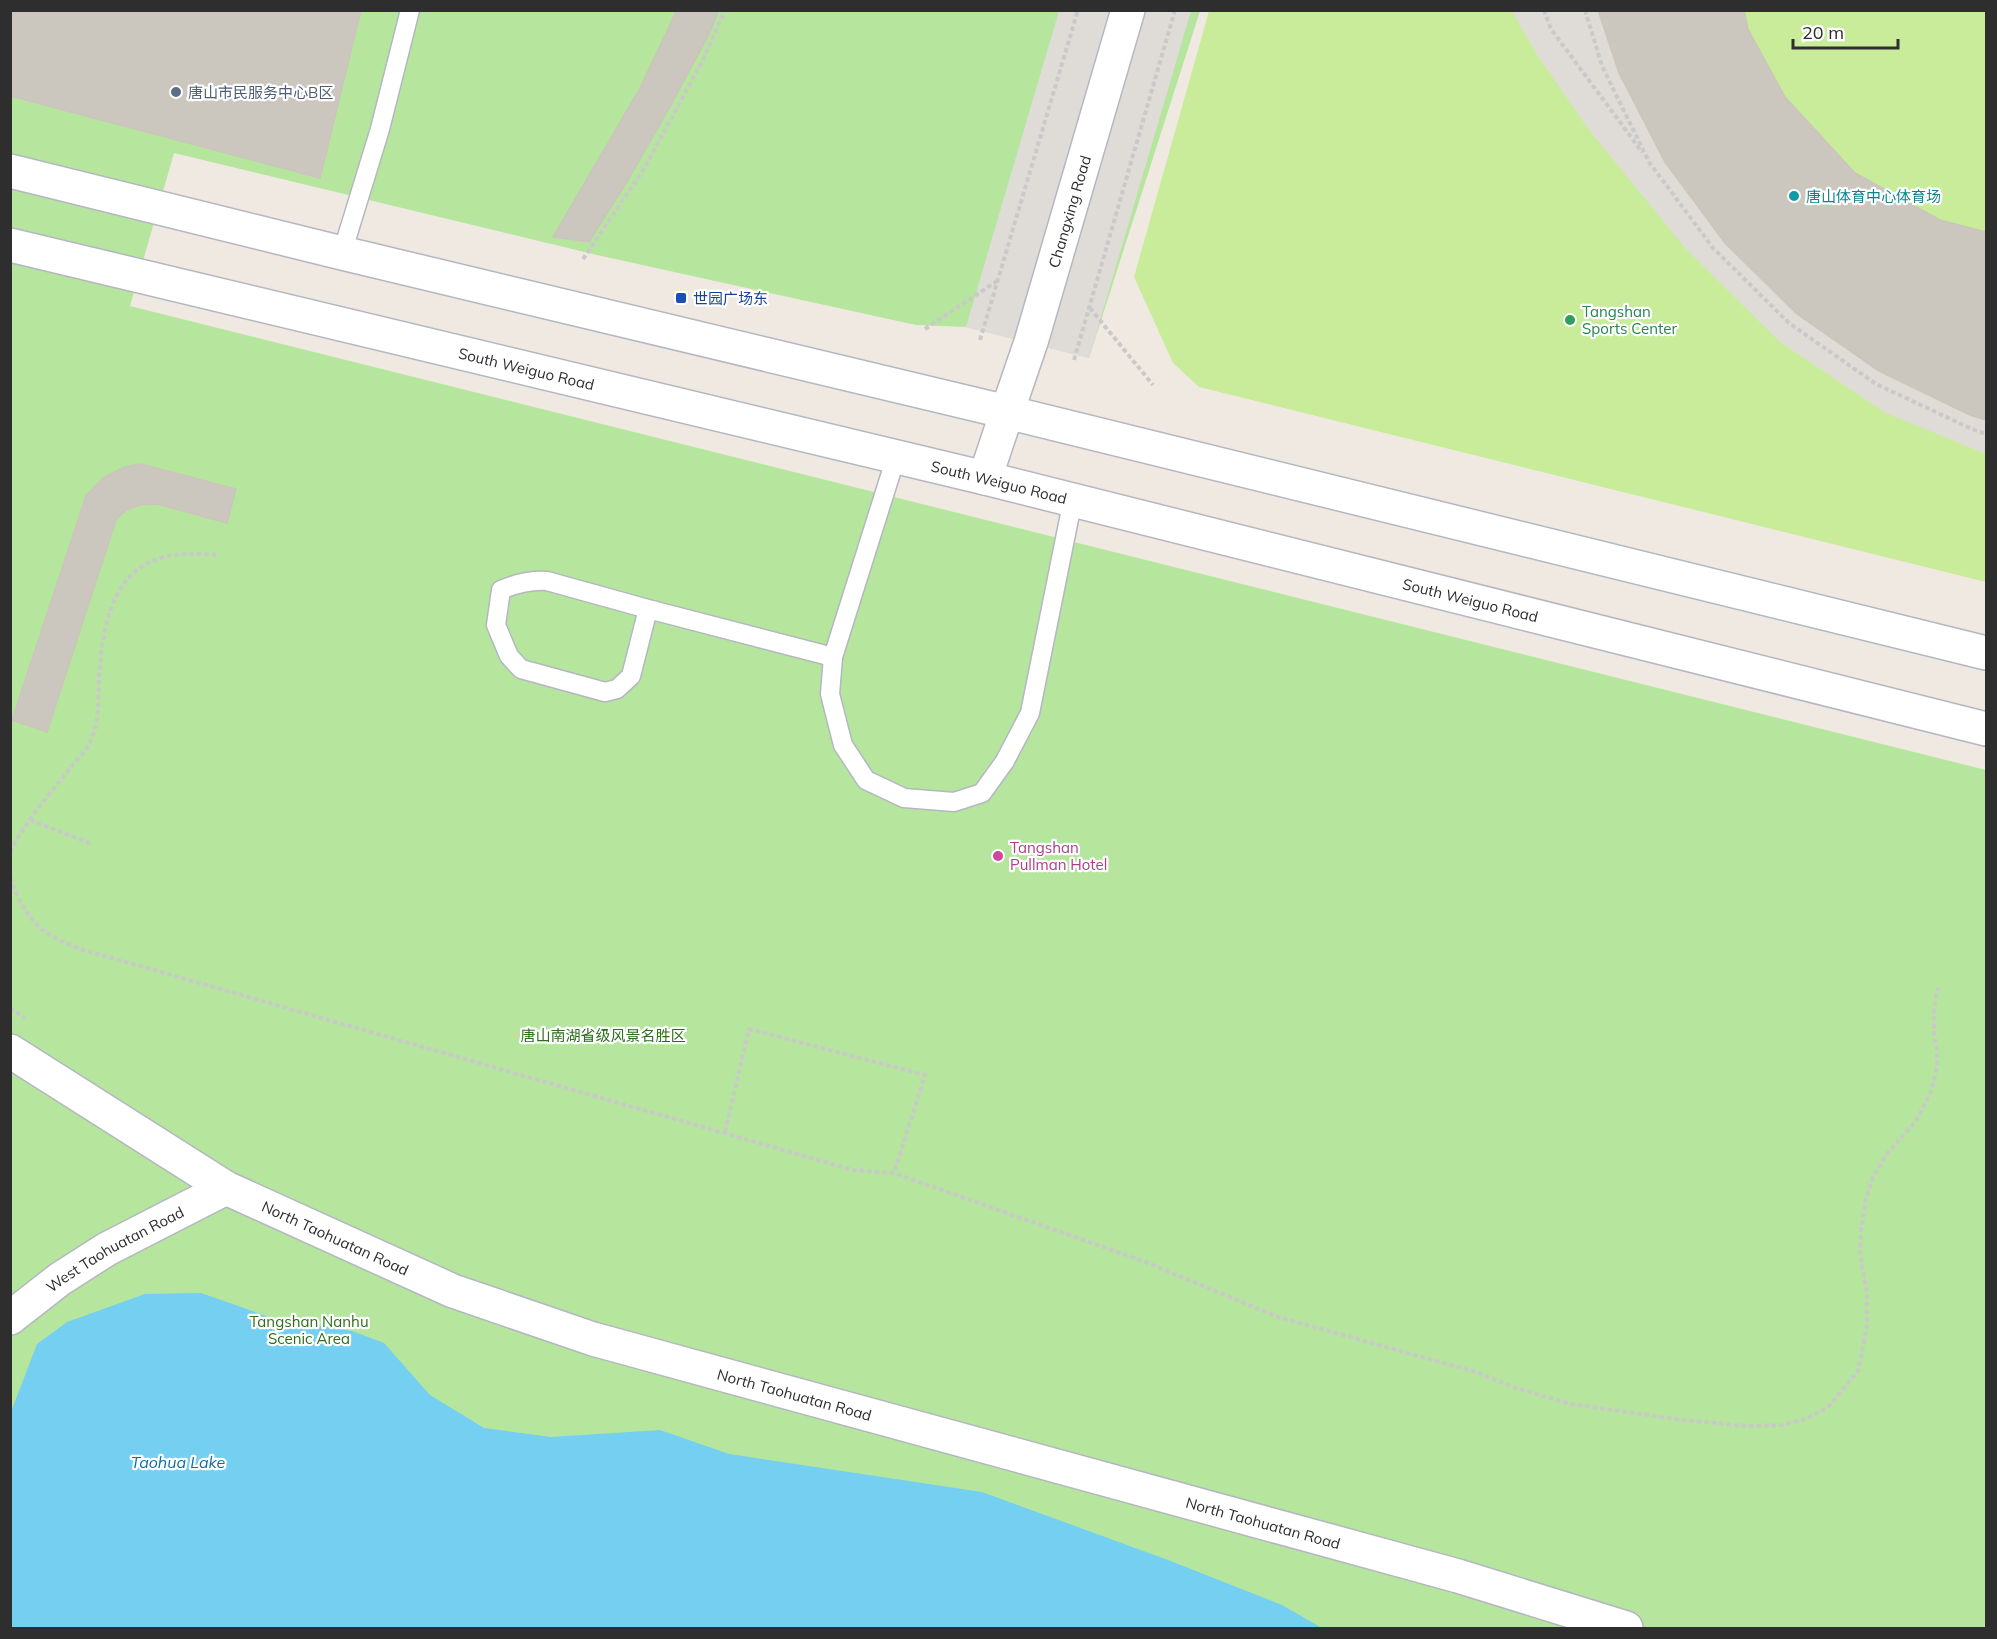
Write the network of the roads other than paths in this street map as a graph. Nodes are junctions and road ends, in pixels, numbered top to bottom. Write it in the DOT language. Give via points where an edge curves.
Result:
graph roads {
  1 [pos="410,10"];
  2 [pos="1128,10"];
  3 [pos="10,171"];
  4 [pos="10,244"];
  5 [pos="342,254"];
  6 [pos="1007,412"];
  7 [pos="896,457"];
  8 [pos="985,478"];
  9 [pos="1073,499"];
  10 [pos="648,609"];
  11 [pos="1986,653"];
  12 [pos="834,657"];
  13 [pos="1986,729"];
  14 [pos="10,1051"];
  15 [pos="226,1188"];
  16 [pos="10,1318"];
  17 [pos="1626,1629"];
  1 -- 5 [label="lane" via="380,129"];
  2 -- 6 [label="main road, Changxing Road"];
  3 -- 5 [label="main road"];
  4 -- 7 [label="main road, South Weiguo Road"];
  5 -- 6 [label="main road"];
  6 -- 8 [label="main road, Changxing Road"];
  6 -- 11 [label="main road"];
  7 -- 8 [label="main road, South Weiguo Road"];
  7 -- 12 [label="lane"];
  8 -- 9 [label="main road, South Weiguo Road"];
  9 -- 12 [label="lane" via="1030,713 1005,761 982,793 954,802 904,798 866,780 843,745 830,694"];
  9 -- 13 [label="main road, South Weiguo Road"];
  10 -- 10 [label="lane" via="532,580 501,590 496,625 509,656 521,669 605,693 617,689 631,676"];
  10 -- 12 [label="lane"];
  14 -- 15 [label="main road, North Taohuatan Road"];
  15 -- 16 [label="main road, West Taohuatan Road" via="107,1249"];
  15 -- 17 [label="main road, North Taohuatan Road" via="453,1291 593,1340 1458,1576"];
}
